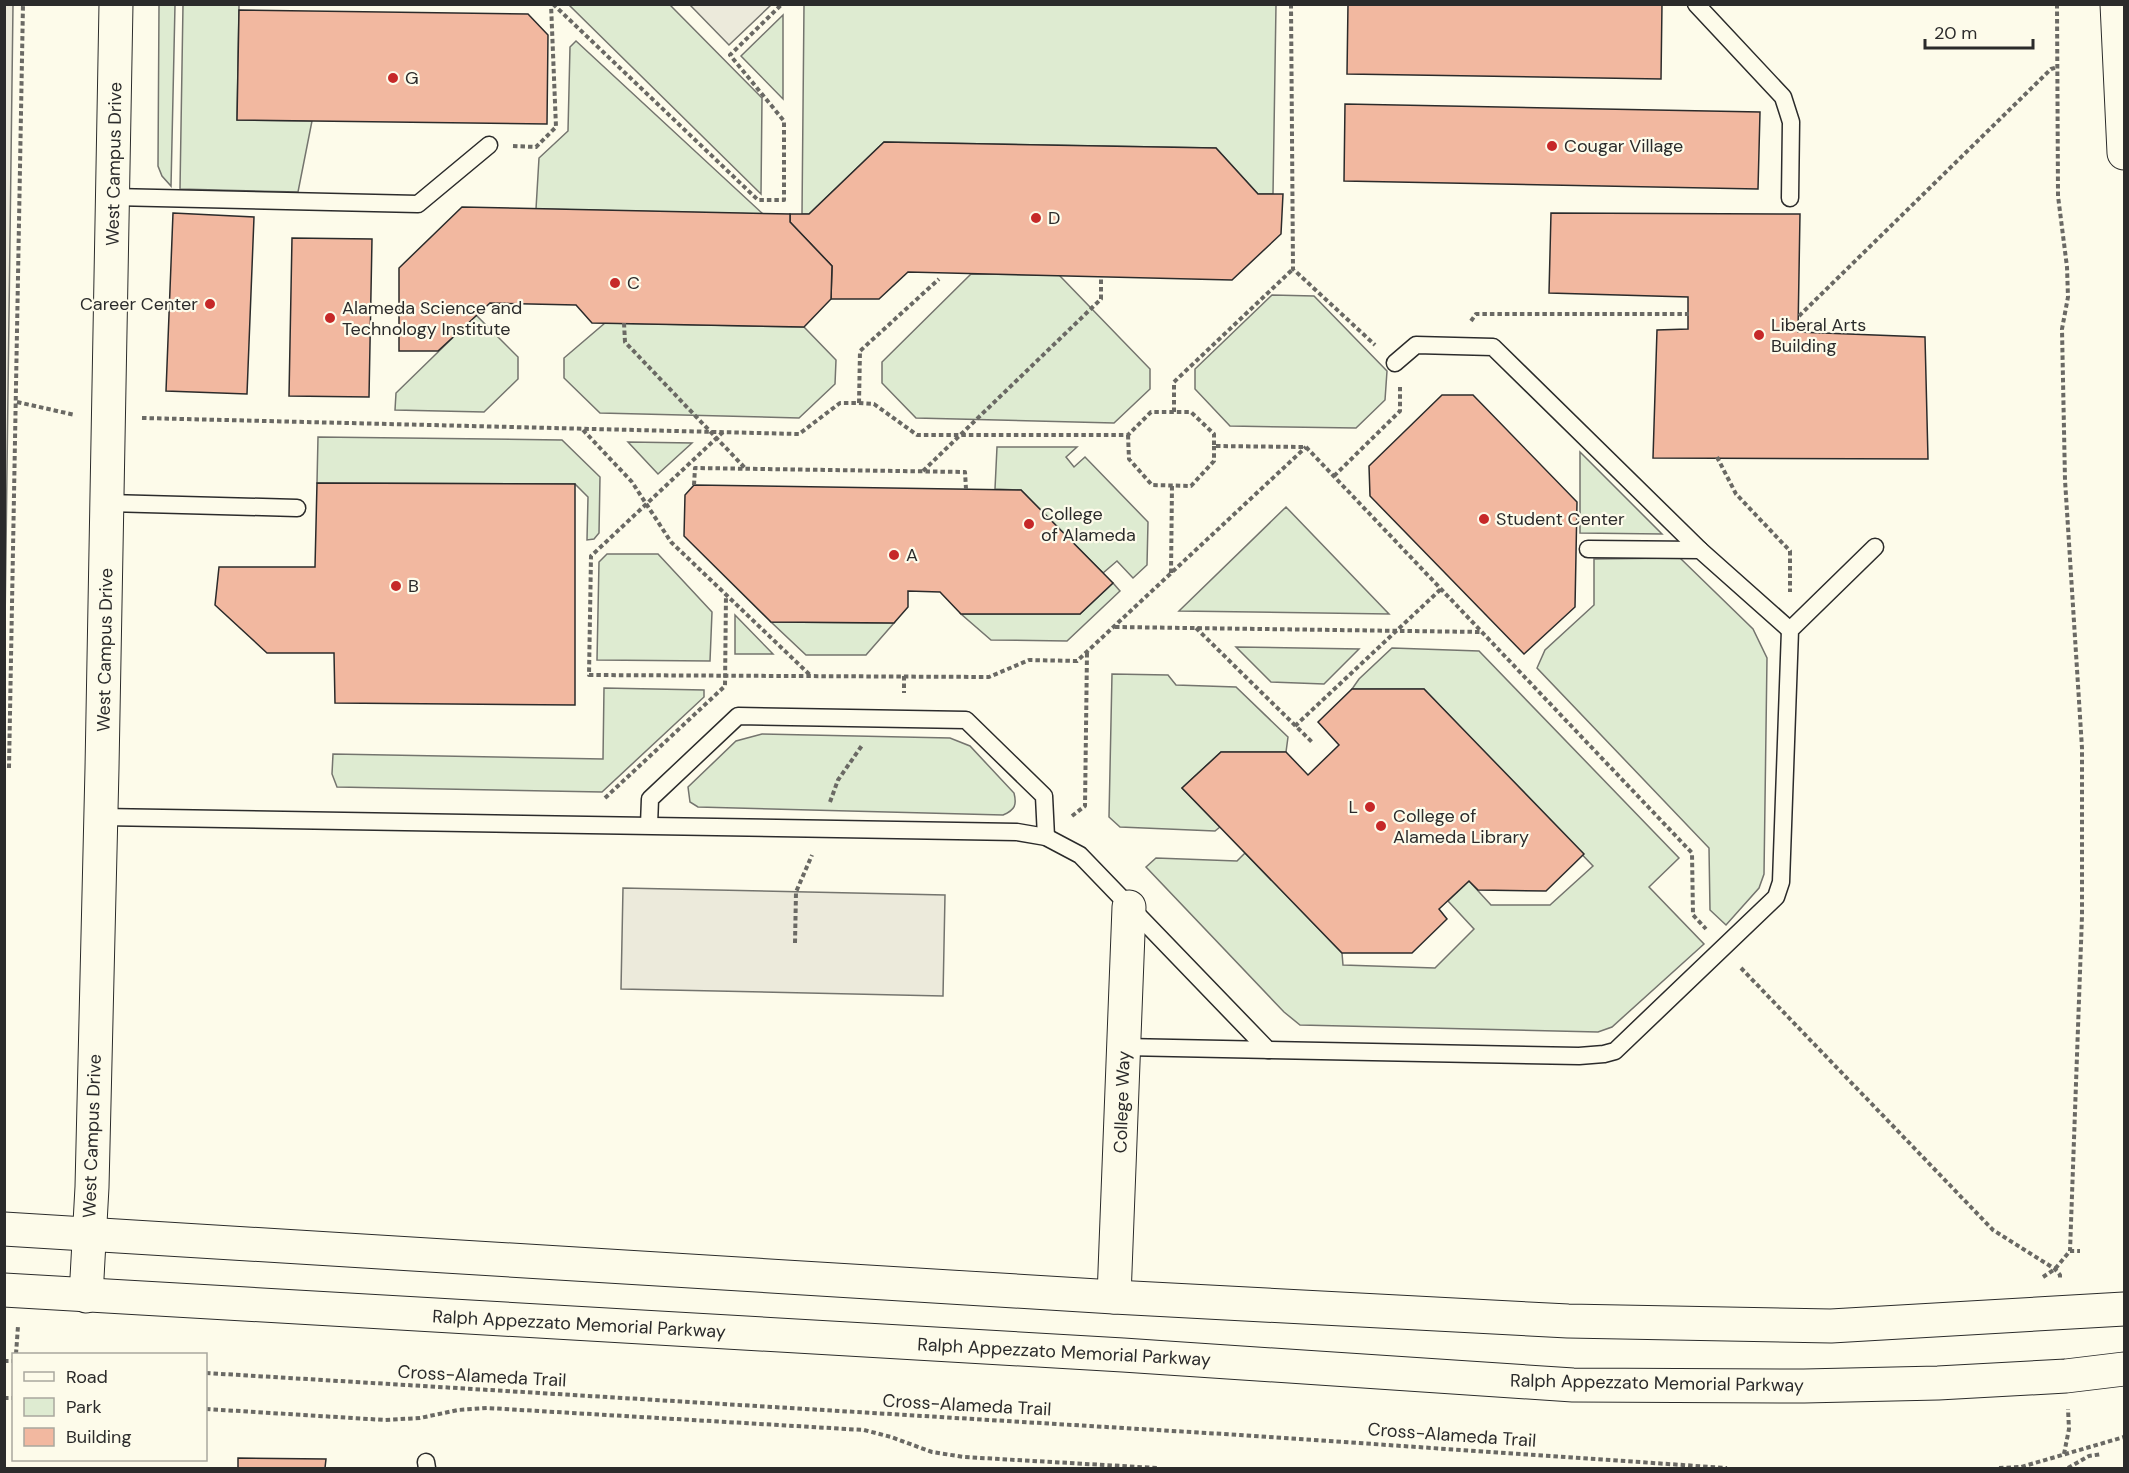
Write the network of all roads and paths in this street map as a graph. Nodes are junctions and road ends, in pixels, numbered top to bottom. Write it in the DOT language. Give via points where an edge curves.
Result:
graph roads {
  1 [pos="23,4"];
  2 [pos="116,4"];
  3 [pos="552,4"];
  4 [pos="782,4"];
  5 [pos="1291,4"];
  6 [pos="1696,4"];
  7 [pos="2057,4"];
  8 [pos="2117,4"];
  9 [pos="2058,67"];
  10 [pos="489,145"];
  11 [pos="2124,153"];
  12 [pos="113,197"];
  13 [pos="1790,198"];
  14 [pos="1293,269"];
  15 [pos="1101,277"];
  16 [pos="939,279"];
  17 [pos="1689,314"];
  18 [pos="1798,316"];
  19 [pos="624,323"];
  20 [pos="1453,346"];
  21 [pos="1395,363"];
  22 [pos="17,402"];
  23 [pos="859,403"];
  24 [pos="1174,412"];
  25 [pos="109,417"];
  26 [pos="583,430"];
  27 [pos="723,432"];
  28 [pos="1128,435"];
  29 [pos="1214,446"];
  30 [pos="1306,447"];
  31 [pos="1718,457"];
  32 [pos="745,468"];
  33 [pos="923,471"];
  34 [pos="1334,476"];
  35 [pos="694,485"];
  36 [pos="1172,486"];
  37 [pos="966,489"];
  38 [pos="108,503"];
  39 [pos="646,504"];
  40 [pos="297,508"];
  41 [pos="1875,547"];
  42 [pos="1588,549"];
  43 [pos="1700,550"];
  44 [pos="1171,573"];
  45 [pos="1442,588"];
  46 [pos="726,594"];
  47 [pos="1114,627"];
  48 [pos="1196,628"];
  49 [pos="1790,630"];
  50 [pos="1398,631"];
  51 [pos="1482,632"];
  52 [pos="1087,652"];
  53 [pos="726,676"];
  54 [pos="810,676"];
  55 [pos="1295,726"];
  56 [pos="1312,743"];
  57 [pos="9,768"];
  58 [pos="603,799"];
  59 [pos="101,817"];
  60 [pos="649,825"];
  61 [pos="1046,837"];
  62 [pos="1129,907"];
  63 [pos="1722,948"];
  64 [pos="1124,1047"];
  65 [pos="1269,1050"];
  66 [pos="4,1229"];
  67 [pos="88,1235"];
  68 [pos="2070,1251"];
  69 [pos="2080,1251"];
  70 [pos="2055,1269"];
  71 [pos="2060,1275"];
  72 [pos="2036,1282"];
  73 [pos="4,1290"];
  74 [pos="86,1296"];
  75 [pos="1114,1298"];
  76 [pos="2124,1309"];
  77 [pos="27,1323"];
  78 [pos="16,1353"];
  79 [pos="2124,1369"];
  80 [pos="207,1373"];
  81 [pos="207,1410"];
  82 [pos="2069,1429"];
  83 [pos="2124,1437"];
  84 [pos="2064,1454"];
  85 [pos="2097,1463"];
  86 [pos="1157,1468"];
  87 [pos="1727,1468"];
  88 [pos="1999,1468"];
  89 [pos="2068,1468"];
  1 -- 22 [label="path"];
  2 -- 12 [label="street, West Campus Drive"];
  3 -- 4 [label="path" via="758,200 784,200 784,121 730,55"];
  3 -- 10 [label="path" via="556,127 536,147"];
  5 -- 14 [label="path"];
  6 -- 13 [label="lane" via="1783,97 1791,122"];
  7 -- 9 [label="path"];
  8 -- 11 [label="street"];
  9 -- 18 [label="path" via="2051,69"];
  9 -- 68 [label="path" via="2058,196 2068,297 2062,329 2066,480 2082,748 2082,916"];
  10 -- 12 [label="lane" via="418,204"];
  12 -- 25 [label="street, West Campus Drive"];
  14 -- 21 [label="path"];
  14 -- 24 [label="path" via="1174,382"];
  15 -- 33 [label="path, bridge" via="1101,299"];
  16 -- 23 [label="path" via="860,351"];
  17 -- 20 [label="path" via="1476,314"];
  19 -- 32 [label="path, bridge" via="625,342"];
  20 -- 21 [label="lane" via="1416,345"];
  20 -- 43 [label="lane" via="1493,347"];
  21 -- 34 [label="path" via="1400,369 1400,411"];
  22 -- 25 [label="path" via="71,415"];
  22 -- 57 [label="path"];
  23 -- 27 [label="path" via="840,403 799,434"];
  23 -- 28 [label="path" via="874,404 917,435"];
  24 -- 28 [label="path" via="1151,412"];
  24 -- 29 [label="path" via="1191,412 1214,434"];
  25 -- 26 [label="path"];
  25 -- 38 [label="street, West Campus Drive"];
  26 -- 27 [label="path"];
  26 -- 39 [label="path" via="632,482"];
  27 -- 39 [label="path"];
  28 -- 36 [label="path" via="1129,459 1152,485"];
  29 -- 30 [label="path"];
  29 -- 36 [label="path" via="1214,461 1191,486"];
  30 -- 34 [label="path"];
  30 -- 44 [label="path"];
  31 -- 49 [label="path" via="1736,494 1790,551"];
  32 -- 33 [label="path"];
  32 -- 35 [label="path" via="695,468"];
  33 -- 37 [label="path" via="965,472"];
  34 -- 45 [label="path"];
  36 -- 44 [label="path"];
  38 -- 40 [label="lane"];
  38 -- 59 [label="street, West Campus Drive"];
  39 -- 46 [label="path" via="671,542"];
  39 -- 53 [label="path" via="591,556 589,675"];
  41 -- 49 [label="lane"];
  42 -- 43 [label="lane"];
  43 -- 49 [label="lane"];
  44 -- 47 [label="path"];
  45 -- 50 [label="path"];
  45 -- 51 [label="path"];
  46 -- 53 [label="path"];
  46 -- 54 [label="path"];
  47 -- 48 [label="path"];
  47 -- 52 [label="path"];
  48 -- 50 [label="path"];
  48 -- 55 [label="path"];
  49 -- 63 [label="lane" via="1781,882 1776,897"];
  50 -- 51 [label="path"];
  50 -- 55 [label="path"];
  51 -- 63 [label="path" via="1692,853 1693,915"];
  52 -- 54 [label="path" via="1077,661 1029,660 989,677"];
  52 -- 61 [label="path" via="1086,806"];
  53 -- 54 [label="path"];
  53 -- 58 [label="path" via="725,686"];
  55 -- 56 [label="path"];
  59 -- 60 [label="lane"];
  59 -- 67 [label="street, West Campus Drive"];
  60 -- 61 [label="lane" via="1017,832"];
  60 -- 61 [label="lane" via="650,799 738,716 966,720 1044,796"];
  61 -- 62 [label="lane" via="1080,855"];
  62 -- 64 [label="street, College Way"];
  62 -- 65 [label="lane"];
  63 -- 65 [label="lane" via="1615,1051 1604,1054"];
  63 -- 70 [label="path" via="1993,1230"];
  64 -- 65 [label="lane"];
  64 -- 75 [label="street, College Way"];
  66 -- 67 [label="street"];
  67 -- 74 [label="street, West Campus Drive"];
  67 -- 75 [label="street"];
  68 -- 69 [label="path"];
  68 -- 70 [label="path"];
  70 -- 71 [label="path"];
  70 -- 72 [label="path"];
  73 -- 74 [label="street, Ralph Appezzato Memorial Parkway"];
  74 -- 79 [label="street, Ralph Appezzato Memorial Parkway" via="1112,1354 1573,1385 1938,1383"];
  75 -- 76 [label="street" via="1568,1321 1831,1326"];
  77 -- 78 [label="path" via="18,1326"];
  80 -- 87 [label="path, Cross-Alameda Trail" via="1216,1433"];
  81 -- 86 [label="path, Cross-Alameda Trail" via="385,1420 487,1408 852,1429 964,1457"];
  82 -- 84 [label="path"];
  83 -- 84 [label="path"];
  84 -- 88 [label="path" via="2021,1467"];
  85 -- 89 [label="path" via="2099,1454"];
}
